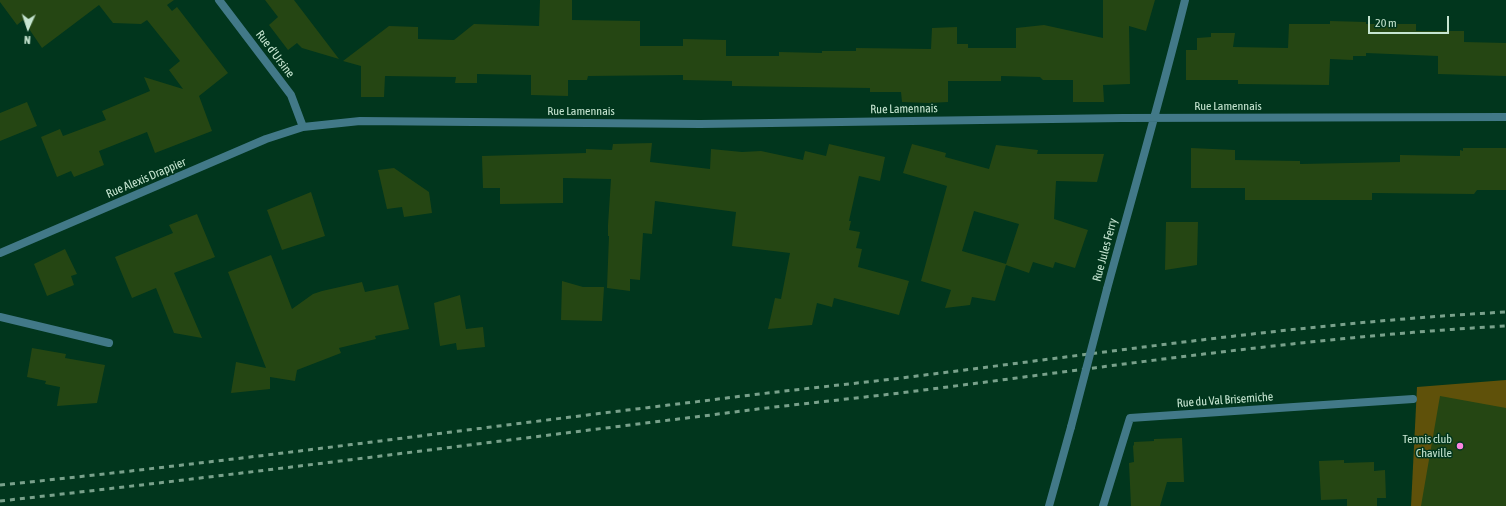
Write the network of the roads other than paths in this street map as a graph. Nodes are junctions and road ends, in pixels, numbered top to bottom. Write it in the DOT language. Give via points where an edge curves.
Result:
graph roads {
  1 [pos="218,0"];
  2 [pos="1186,0"];
  3 [pos="1506,117"];
  4 [pos="1154,119"];
  5 [pos="303,128"];
  6 [pos="0,253"];
  7 [pos="0,317"];
  8 [pos="109,343"];
  9 [pos="1413,399"];
  10 [pos="1049,506"];
  11 [pos="1104,506"];
  1 -- 5 [label="street, Rue d'Ursine" via="291,95"];
  2 -- 4 [label="street, Rue Jules Ferry"];
  3 -- 4 [label="street, Rue Lamennais"];
  4 -- 5 [label="street, Rue Lamennais" via="700,124 360,122"];
  4 -- 10 [label="street, Rue Jules Ferry, bridge"];
  5 -- 6 [label="street, Rue Alexis Drappier" via="266,139"];
  7 -- 8 [label="street"];
  9 -- 11 [label="street, Rue du Val Brisemiche" via="1130,418"];
}
